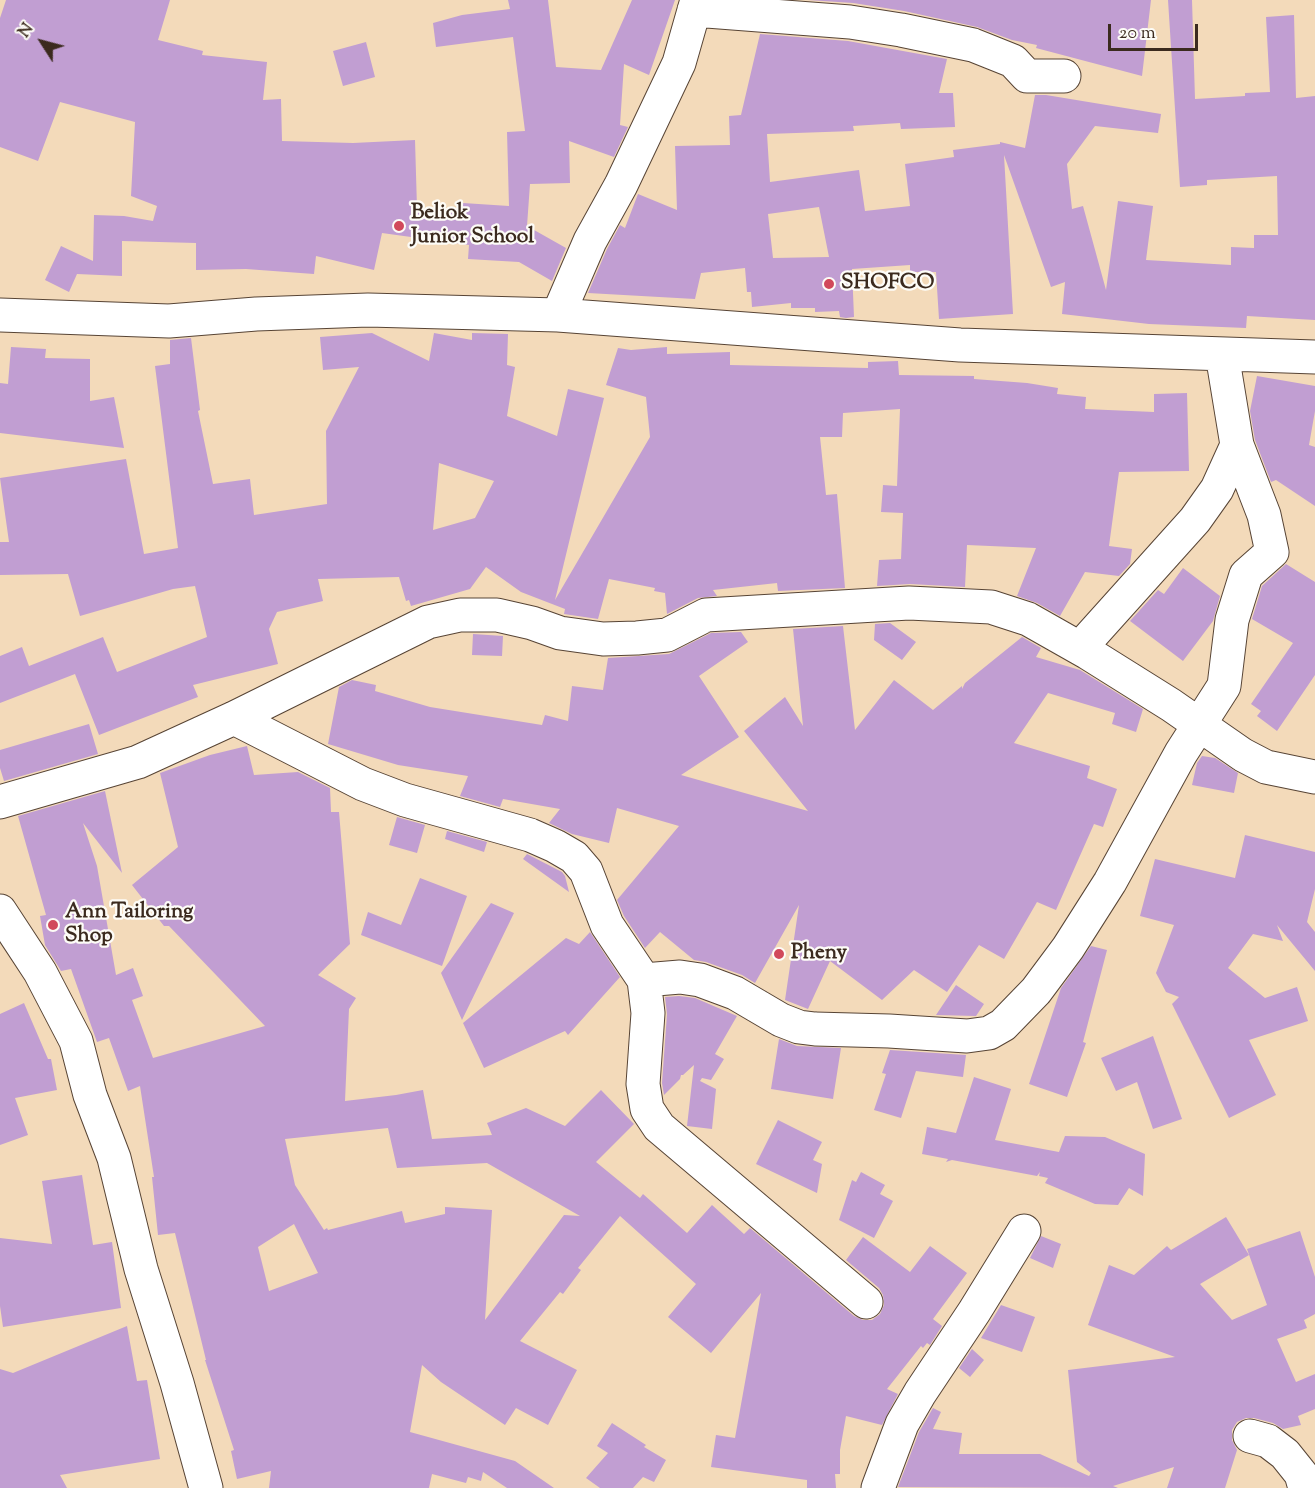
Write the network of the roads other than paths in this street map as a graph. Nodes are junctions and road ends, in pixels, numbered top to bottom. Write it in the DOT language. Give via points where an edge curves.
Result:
graph roads {
  1 [pos="695,5"];
  2 [pos="1064,76"];
  3 [pos="0,315"];
  4 [pos="558,315"];
  5 [pos="1222,354"];
  6 [pos="1315,357"];
  7 [pos="1237,445"];
  8 [pos="1080,648"];
  9 [pos="234,718"];
  10 [pos="1199,725"];
  11 [pos="1315,777"];
  12 [pos="0,802"];
  13 [pos="0,911"];
  14 [pos="644,980"];
  15 [pos="1024,1231"];
  16 [pos="866,1302"];
  17 [pos="1250,1436"];
  18 [pos="206,1488"];
  19 [pos="878,1488"];
  20 [pos="1305,1488"];
  1 -- 2 [label="street" via="902,30 973,45 1012,62 1026,76"];
  1 -- 4 [label="street" via="679,63 590,241"];
  3 -- 4 [label="street" via="169,321 368,310"];
  4 -- 5 [label="street" via="960,345"];
  5 -- 6 [label="street"];
  5 -- 7 [label="street"];
  7 -- 8 [label="street" via="1217,489 1196,520"];
  7 -- 10 [label="street" via="1264,515 1272,552 1246,575 1232,620 1224,686"];
  8 -- 9 [label="street" via="1028,619 991,607 921,603 706,615 667,635 603,639 560,633 497,615 460,615 418,626"];
  8 -- 10 [label="street"];
  9 -- 12 [label="street" via="138,762"];
  9 -- 14 [label="street" via="363,784 405,800 530,835 574,857 586,871 607,925"];
  10 -- 11 [label="street" via="1266,767"];
  10 -- 14 [label="street" via="1068,948 1036,992 1003,1025 988,1033 967,1036 799,1027 717,985 680,977"];
  13 -- 18 [label="street" via="40,972 76,1041 90,1095 114,1158 141,1269"];
  14 -- 16 [label="street" via="648,1013 643,1084 647,1108 659,1127"];
  15 -- 19 [label="street" via="902,1424"];
  17 -- 20 [label="street" via="1268,1441 1285,1454"];
}
